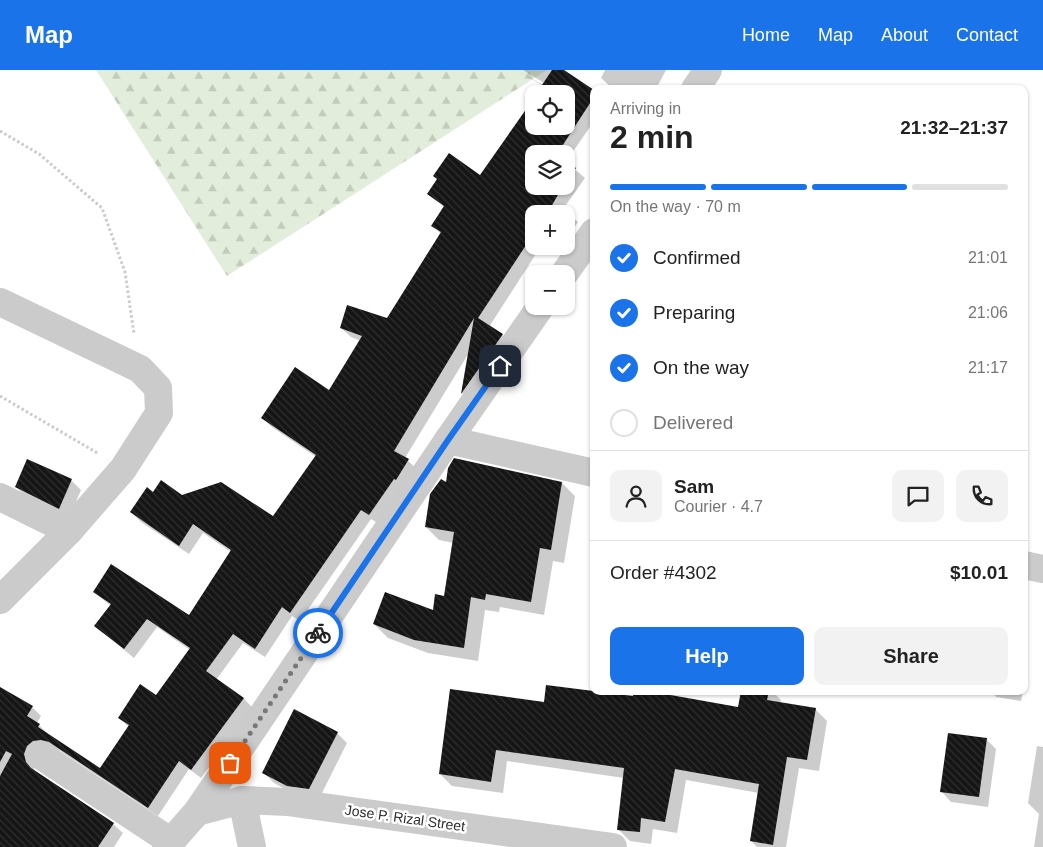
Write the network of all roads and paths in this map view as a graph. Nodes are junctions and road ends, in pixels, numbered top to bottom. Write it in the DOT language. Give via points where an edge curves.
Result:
graph roads {
  1 [pos="708,70"];
  2 [pos="698,85"];
  3 [pos="0,131"];
  4 [pos="590,238"];
  5 [pos="570,265"];
  6 [pos="0,302"];
  7 [pos="536,315"];
  8 [pos="140,369"];
  9 [pos="0,396"];
  10 [pos="448,440"];
  11 [pos="123,469"];
  12 [pos="590,472"];
  13 [pos="0,497"];
  14 [pos="69,531"];
  15 [pos="1028,566"];
  16 [pos="1043,569"];
  17 [pos="0,600"];
  18 [pos="40,755"];
  19 [pos="242,800"];
  20 [pos="197,812"];
  21 [pos="168,844"];
  22 [pos="252,847"];
  23 [pos="613,847"];
  1 -- 2 [label="street"];
  3 -- 8 [label="path" via="40,154 102,208 125,272"];
  4 -- 5 [label="street"];
  6 -- 8 [label="street"];
  7 -- 10 [label="street"];
  8 -- 11 [label="street" via="158,388 159,413"];
  9 -- 11 [label="path"];
  10 -- 12 [label="street"];
  10 -- 20 [label="street"];
  11 -- 14 [label="street"];
  13 -- 14 [label="street"];
  14 -- 17 [label="street"];
  15 -- 16 [label="street"];
  18 -- 21 [label="street"];
  19 -- 20 [label="street, Jose P. Rizal Street"];
  19 -- 22 [label="street"];
  19 -- 23 [label="street, Jose P. Rizal Street" via="287,802"];
  20 -- 21 [label="street"];
}
